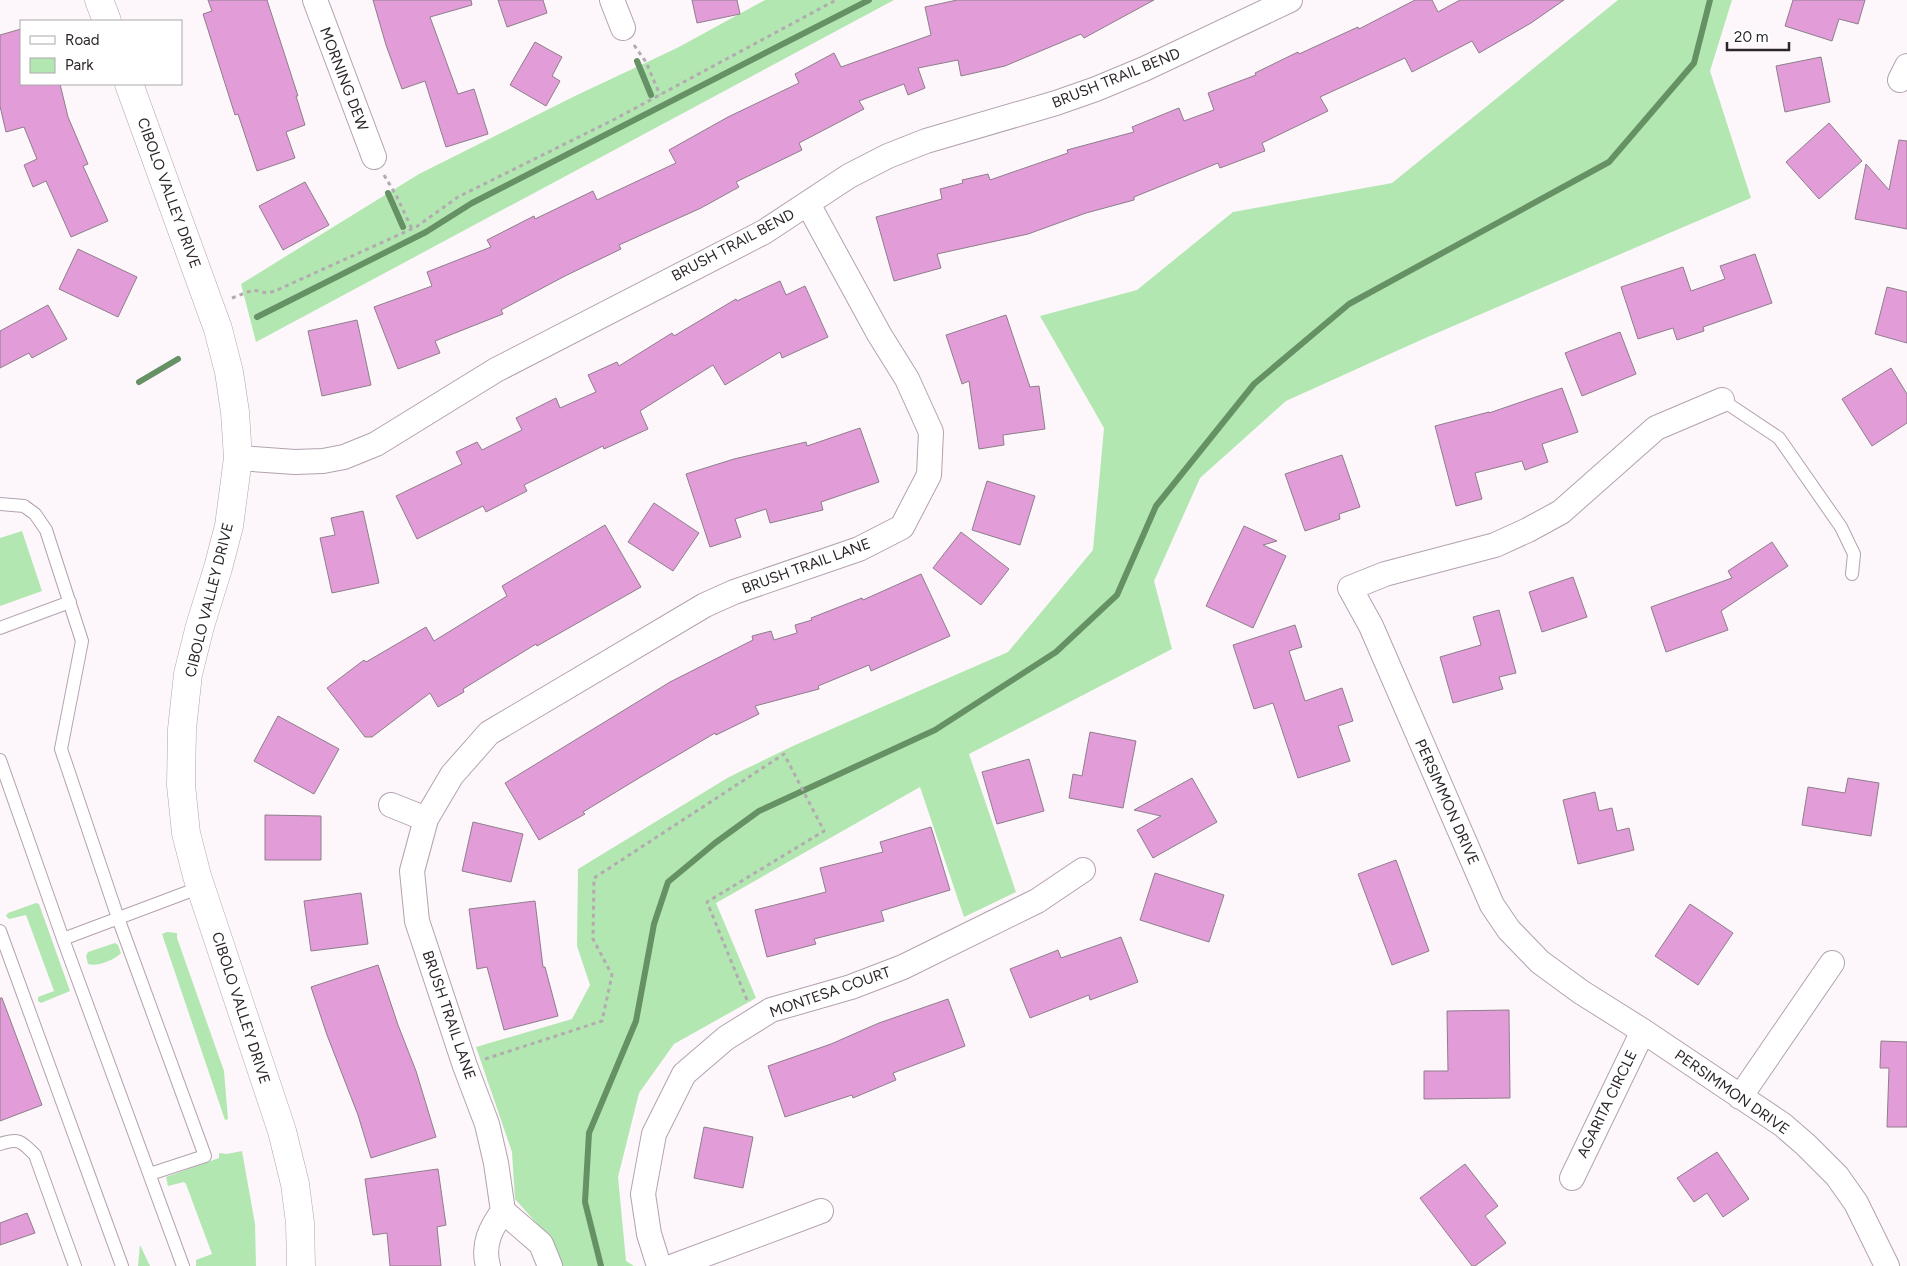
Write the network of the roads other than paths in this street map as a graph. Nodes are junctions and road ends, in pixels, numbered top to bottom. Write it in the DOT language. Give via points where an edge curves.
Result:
graph roads {
  1 [pos="99,0"];
  2 [pos="314,0"];
  3 [pos="612,0"];
  4 [pos="1290,0"];
  5 [pos="107,20"];
  6 [pos="623,28"];
  7 [pos="130,85"];
  8 [pos="374,157"];
  9 [pos="808,204"];
  10 [pos="1722,400"];
  11 [pos="238,458"];
  12 [pos="0,504"];
  13 [pos="1852,574"];
  14 [pos="70,602"];
  15 [pos="0,628"];
  16 [pos="0,760"];
  17 [pos="391,805"];
  18 [pos="426,819"];
  19 [pos="1083,870"];
  20 [pos="201,887"];
  21 [pos="118,918"];
  22 [pos="0,931"];
  23 [pos="63,939"];
  24 [pos="1832,964"];
  25 [pos="1643,1031"];
  26 [pos="1740,1097"];
  27 [pos="0,1144"];
  28 [pos="150,1174"];
  29 [pos="1572,1178"];
  30 [pos="503,1211"];
  31 [pos="821,1211"];
  32 [pos="75,1266"];
  33 [pos="122,1266"];
  34 [pos="183,1266"];
  35 [pos="300,1266"];
  36 [pos="488,1266"];
  37 [pos="550,1266"];
  38 [pos="659,1266"];
  39 [pos="674,1266"];
  40 [pos="1887,1266"];
  1 -- 5 [label="main road"];
  2 -- 8 [label="street, MORNING DEW"];
  3 -- 6 [label="street"];
  4 -- 9 [label="street, BRUSH TRAIL BEND" via="1096,89 1056,104 926,141 888,156 848,176"];
  7 -- 11 [label="main road, CIBOLO VALLEY DRIVE" via="218,329 229,372"];
  9 -- 11 [label="street, BRUSH TRAIL BEND" via="764,232 496,370 376,444 344,457 323,461"];
  9 -- 18 [label="street, BRUSH TRAIL LANE" via="907,380 931,432 929,475 902,527 859,549 705,605 489,733 452,775"];
  10 -- 13 [label="lane" via="1779,438 1841,527 1854,554"];
  10 -- 25 [label="street, PERSIMMON DRIVE" via="1656,428 1561,512 1528,530 1494,545 1385,574 1350,588 1371,626 1492,905 1509,930 1540,962"];
  11 -- 20 [label="main road, CIBOLO VALLEY DRIVE" via="229,526 188,674 182,729 181,785 186,833"];
  12 -- 14 [label="lane" via="24,506 35,514 46,530"];
  14 -- 15 [label="lane"];
  14 -- 21 [label="lane" via="82,641 61,749"];
  16 -- 23 [label="lane"];
  17 -- 18 [label="street"];
  18 -- 30 [label="street, BRUSH TRAIL LANE" via="412,871 417,921 487,1124"];
  19 -- 38 [label="street, MONTESA COURT" via="1037,901 902,967 851,987 771,1010 726,1038 684,1074 654,1134 643,1194 649,1234"];
  20 -- 21 [label="lane"];
  20 -- 35 [label="main road, CIBOLO VALLEY DRIVE" via="282,1131 299,1213"];
  21 -- 23 [label="lane"];
  21 -- 28 [label="lane" via="205,1156"];
  22 -- 33 [label="lane"];
  23 -- 28 [label="lane"];
  24 -- 26 [label="street"];
  25 -- 26 [label="street, PERSIMMON DRIVE"];
  25 -- 29 [label="street, AGARITA CIRCLE"];
  26 -- 40 [label="street, PERSIMMON DRIVE" via="1783,1125 1836,1176 1856,1203"];
  27 -- 32 [label="lane" via="21,1141 35,1155"];
  28 -- 34 [label="lane"];
  30 -- 36 [label="street" via="490,1228 485,1245"];
  30 -- 37 [label="street" via="541,1244"];
  31 -- 39 [label="street"];
}
